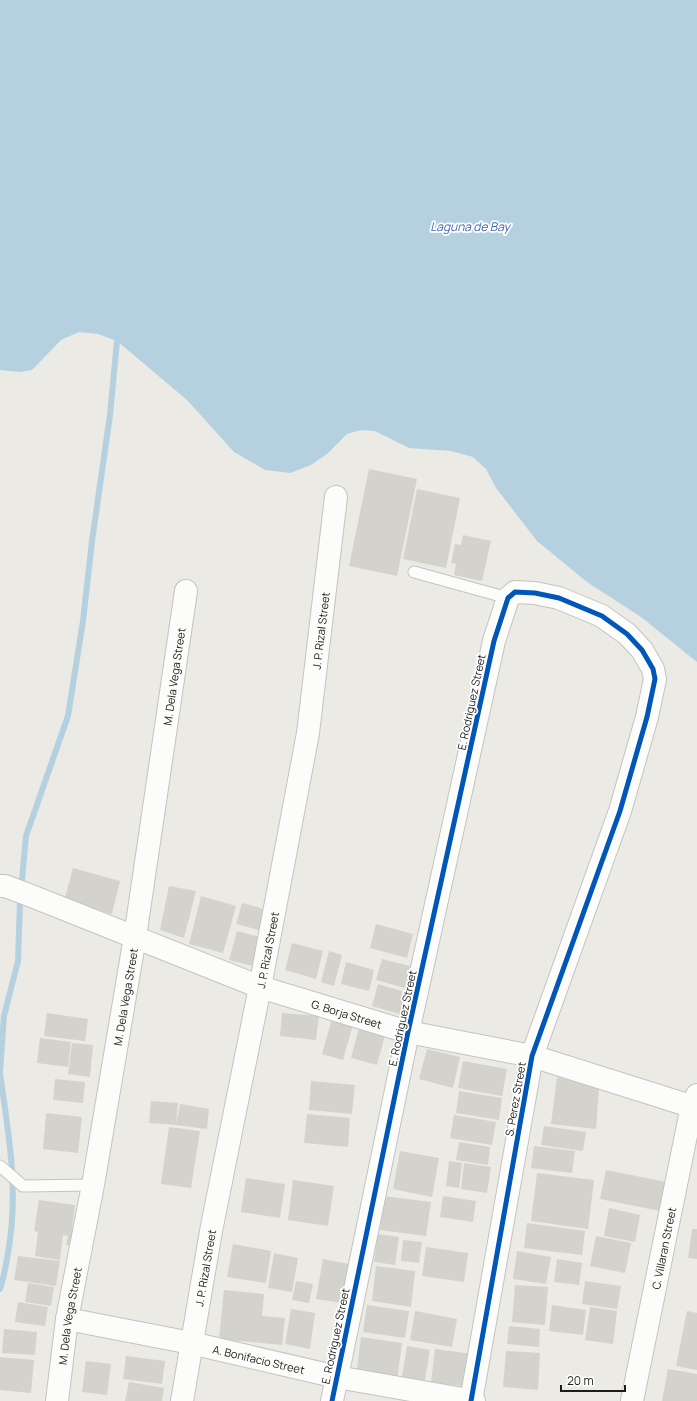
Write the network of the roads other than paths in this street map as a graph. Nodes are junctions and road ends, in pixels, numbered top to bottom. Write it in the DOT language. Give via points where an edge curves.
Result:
graph roads {
  1 [pos="336,497"];
  2 [pos="414,572"];
  3 [pos="186,591"];
  4 [pos="508,598"];
  5 [pos="3,886"];
  6 [pos="135,937"];
  7 [pos="260,987"];
  8 [pos="408,1032"];
  9 [pos="532,1056"];
  10 [pos="695,1103"];
  11 [pos="0,1166"];
  12 [pos="93,1185"];
  13 [pos="67,1319"];
  14 [pos="191,1343"];
  15 [pos="337,1377"];
  16 [pos="57,1401"];
  17 [pos="182,1401"];
  18 [pos="332,1401"];
  19 [pos="471,1401"];
  20 [pos="474,1401"];
  21 [pos="632,1401"];
  1 -- 7 [label="street, J. P. Rizal Street" via="308,733"];
  2 -- 4 [label="lane"];
  3 -- 6 [label="street, M. Dela Vega Street"];
  4 -- 8 [label="street, E. Rodriguez Street" via="494,641"];
  4 -- 9 [label="street, S. Perez Street" via="515,592 535,593 559,598 602,616 627,634 642,650 653,669 655,679 648,718 620,811"];
  5 -- 6 [label="street, G. Borja Street"];
  6 -- 7 [label="street, G. Borja Street"];
  6 -- 12 [label="street, M. Dela Vega Street"];
  7 -- 8 [label="street, G. Borja Street"];
  7 -- 14 [label="street, J. P. Rizal Street"];
  8 -- 9 [label="street, G. Borja Street"];
  8 -- 15 [label="street, E. Rodriguez Street"];
  9 -- 10 [label="street, G. Borja Street"];
  9 -- 19 [label="street, S. Perez Street"];
  10 -- 21 [label="street, C. Villaran Street"];
  11 -- 12 [label="lane" via="23,1186"];
  12 -- 13 [label="street, M. Dela Vega Street"];
  13 -- 14 [label="street, A. Bonifacio Street"];
  13 -- 16 [label="street, M. Dela Vega Street"];
  14 -- 15 [label="street, A. Bonifacio Street"];
  14 -- 17 [label="street, J. P. Rizal Street"];
  15 -- 18 [label="street, E. Rodriguez Street"];
  15 -- 19 [label="street, A. Bonifacio Street"];
  19 -- 20 [label="street, A. Bonifacio Street"];
}
